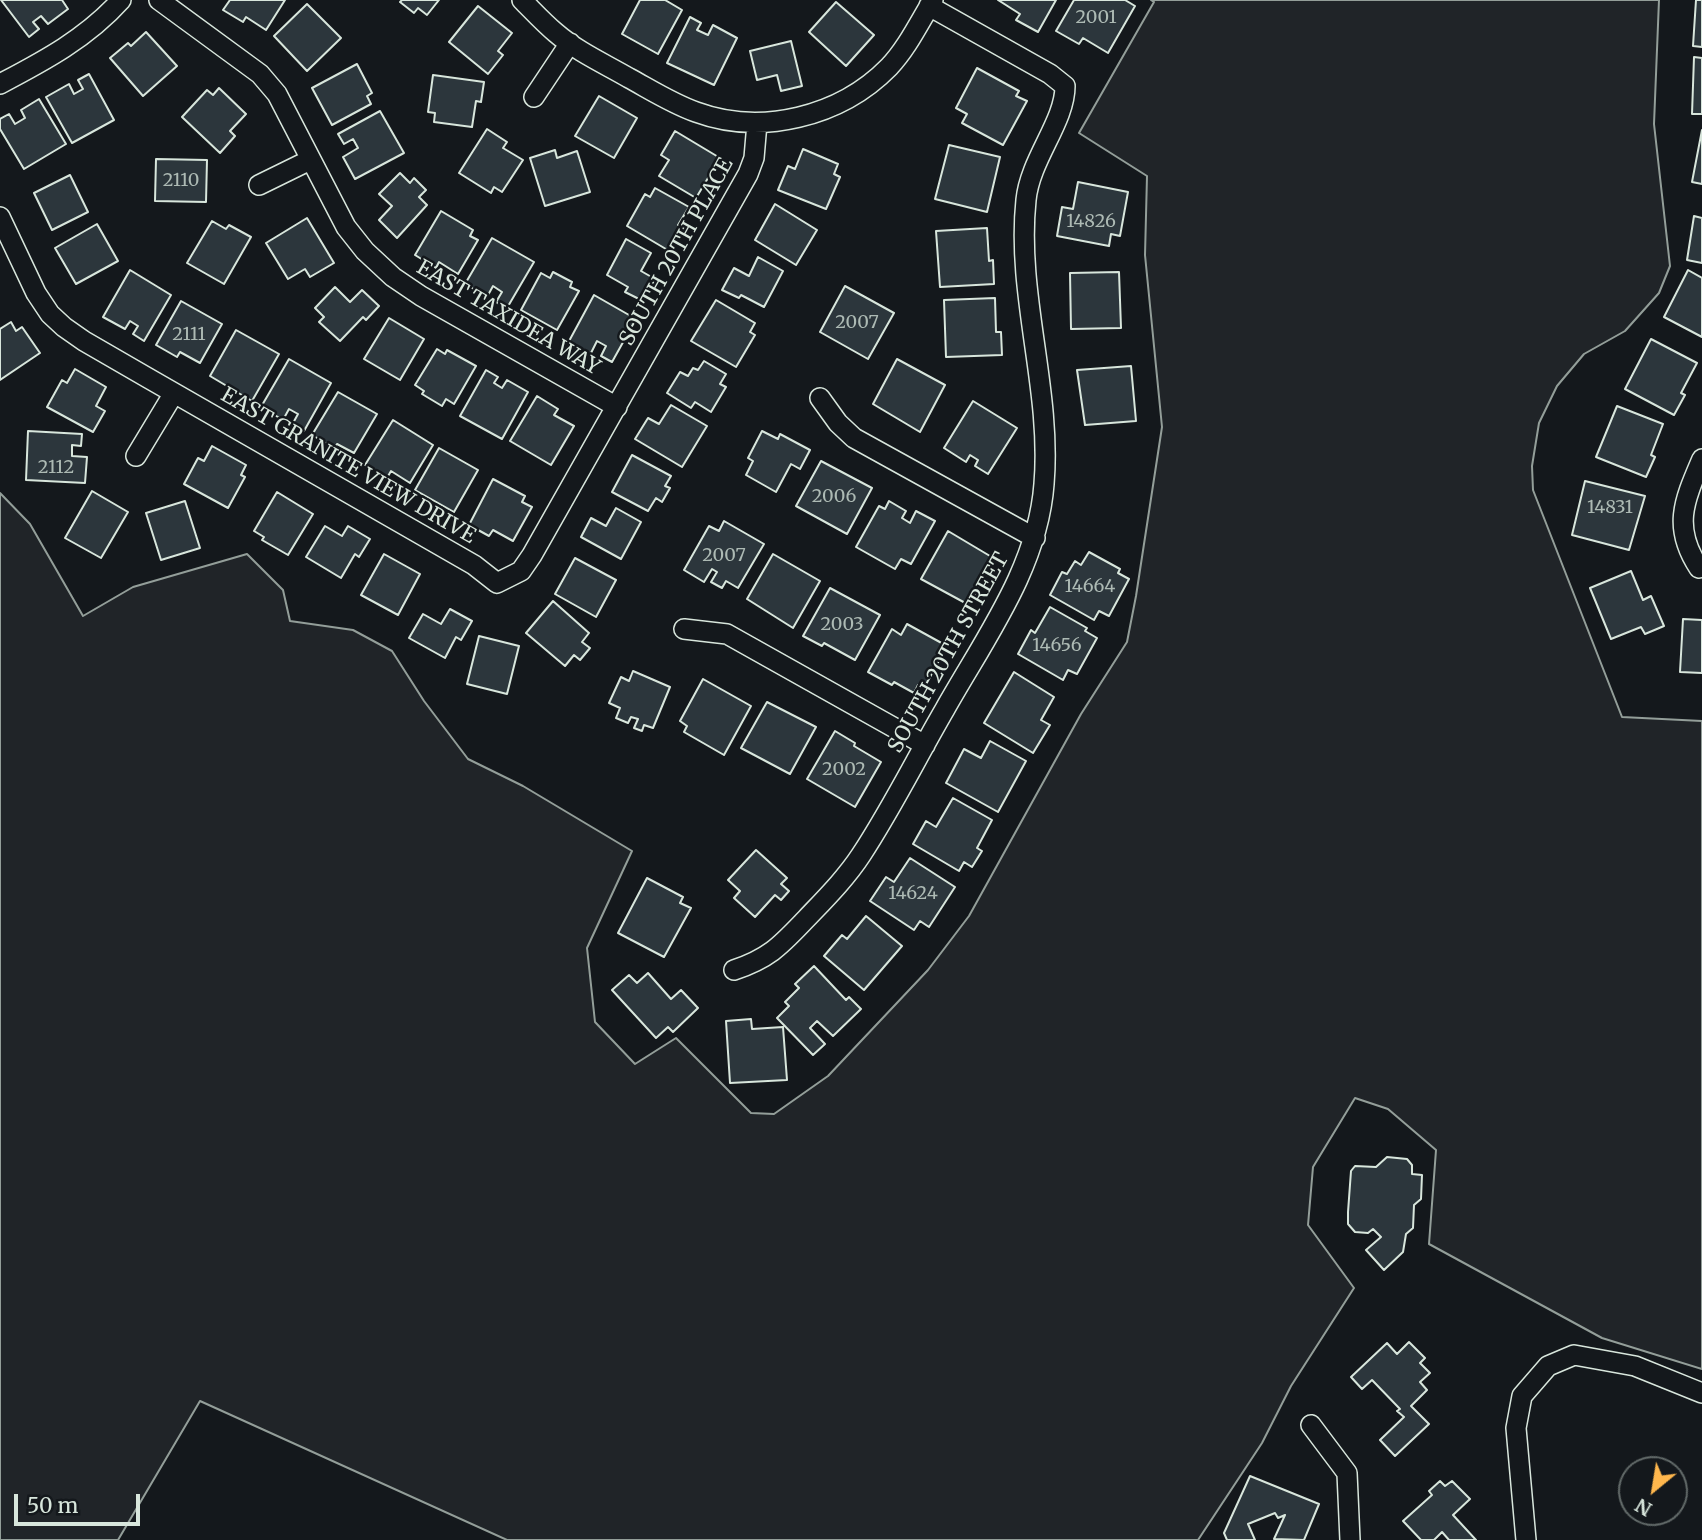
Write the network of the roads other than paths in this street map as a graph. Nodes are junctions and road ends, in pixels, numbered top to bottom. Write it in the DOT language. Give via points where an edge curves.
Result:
graph roads {
  1 [pos="121,0"];
  2 [pos="159,0"];
  3 [pos="522,0"];
  4 [pos="931,3"];
  5 [pos="570,43"];
  6 [pos="0,84"];
  7 [pos="534,97"];
  8 [pos="757,124"];
  9 [pos="310,159"];
  10 [pos="259,185"];
  11 [pos="0,217"];
  12 [pos="174,393"];
  13 [pos="820,398"];
  14 [pos="617,407"];
  15 [pos="136,456"];
  16 [pos="1702,459"];
  17 [pos="1035,538"];
  18 [pos="1699,568"];
  19 [pos="497,583"];
  20 [pos="684,629"];
  21 [pos="925,745"];
  22 [pos="734,970"];
  23 [pos="1702,1392"];
  24 [pos="1311,1424"];
  25 [pos="1350,1540"];
  26 [pos="1526,1540"];
  1 -- 6 [label="street" via="81,37"];
  2 -- 9 [label="street, EAST TAXIDEA WAY" via="260,74 277,94"];
  3 -- 5 [label="street"];
  4 -- 8 [label="street" via="890,66 860,90 805,116"];
  4 -- 17 [label="street, SOUTH 20TH STREET" via="1065,86 1065,100 1035,163 1026,198 1024,240 1045,450 1045,484"];
  5 -- 7 [label="street"];
  5 -- 8 [label="street" via="678,105 720,119"];
  8 -- 14 [label="street, SOUTH 20TH PLACE" via="748,174"];
  9 -- 10 [label="street"];
  9 -- 14 [label="street, EAST TAXIDEA WAY" via="346,227 393,277"];
  11 -- 12 [label="street, EAST GRANITE VIEW DRIVE" via="50,314 84,341"];
  12 -- 15 [label="street"];
  12 -- 19 [label="street, EAST GRANITE VIEW DRIVE" via="463,558"];
  13 -- 17 [label="street" via="854,438"];
  14 -- 19 [label="street, SOUTH 20TH PLACE" via="532,555 521,571"];
  16 -- 18 [label="street" via="1682,525 1687,550"];
  17 -- 21 [label="street, SOUTH 20TH STREET" via="1010,595"];
  20 -- 21 [label="street" via="727,634"];
  21 -- 22 [label="street, SOUTH 20TH STREET" via="860,857 842,879 776,950"];
  23 -- 26 [label="street" via="1611,1361 1574,1355 1548,1366 1522,1396 1516,1428"];
  24 -- 25 [label="street" via="1347,1473"];
}
